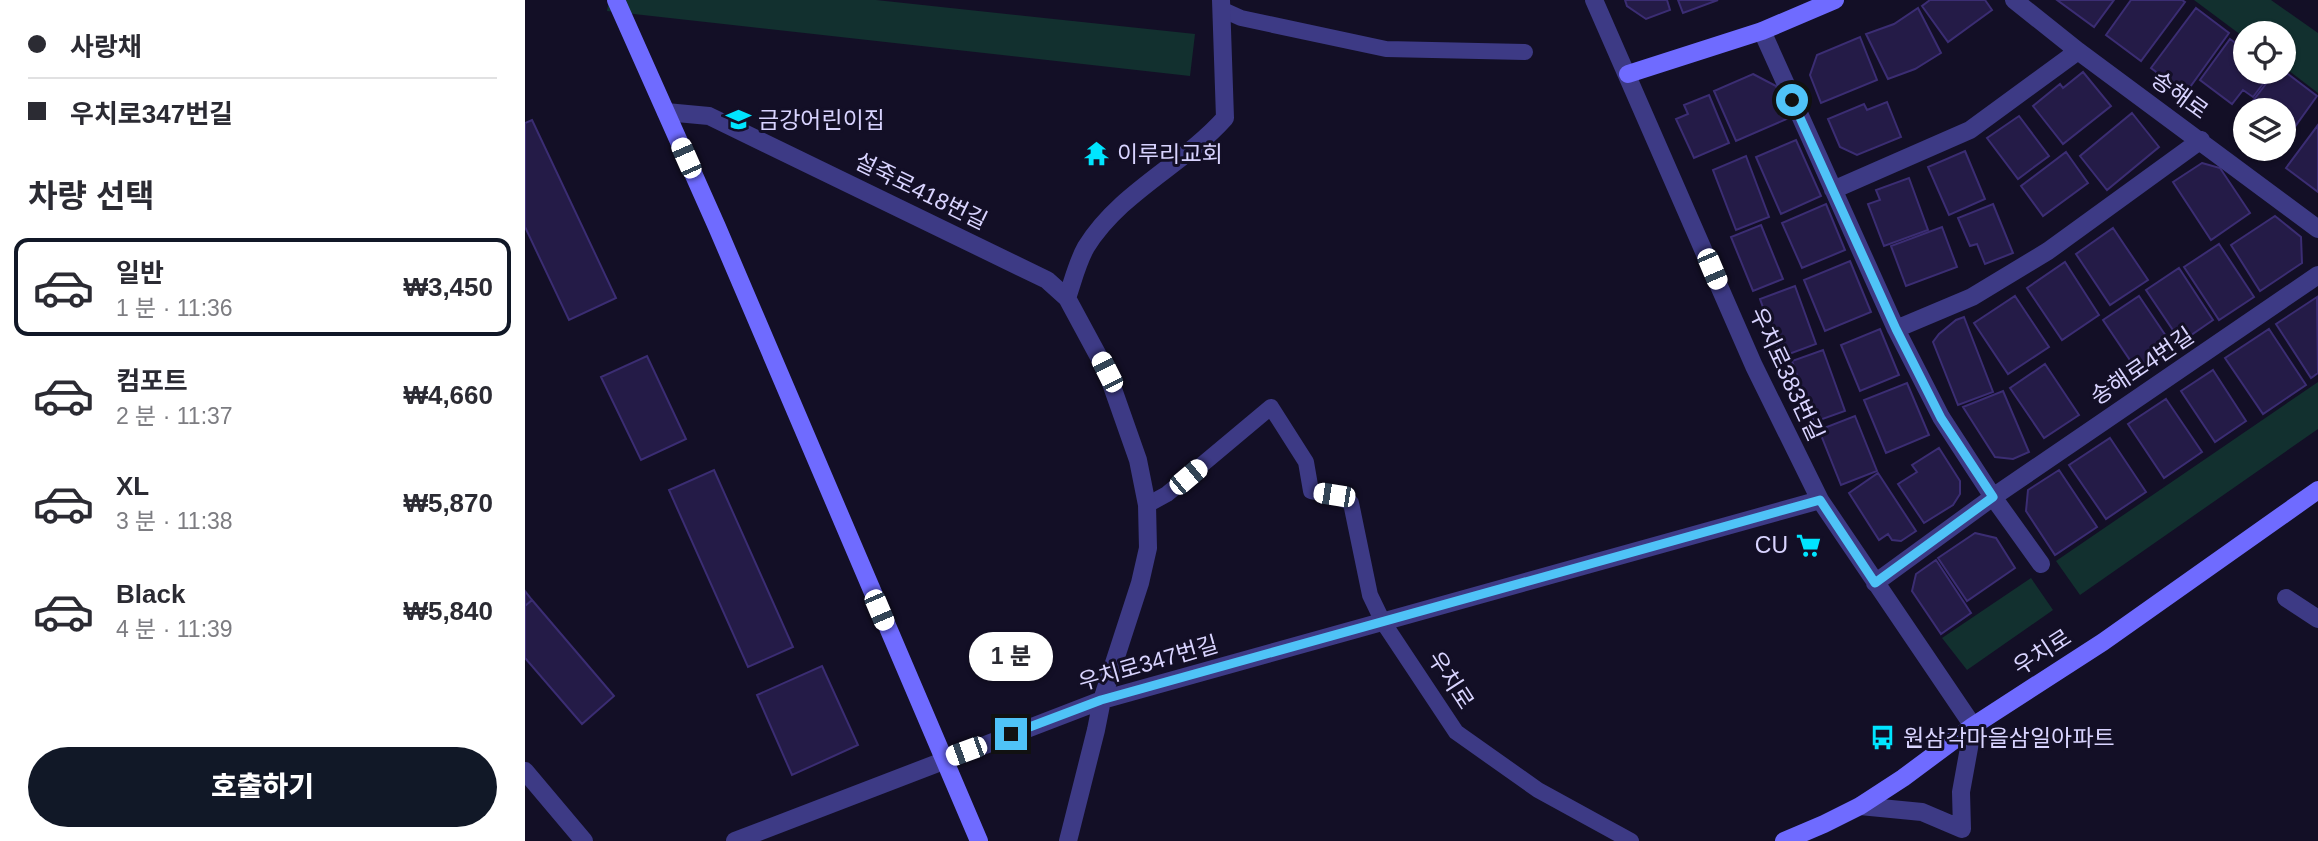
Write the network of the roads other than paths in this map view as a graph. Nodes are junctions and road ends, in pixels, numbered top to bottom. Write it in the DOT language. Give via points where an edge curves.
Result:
graph roads {
  1 [pos="616,0"];
  2 [pos="1594,0"];
  3 [pos="1835,0"];
  4 [pos="2014,0"];
  5 [pos="1221,4"];
  6 [pos="1762,31"];
  7 [pos="1525,51"];
  8 [pos="2078,51"];
  9 [pos="1628,74"];
  10 [pos="666,112"];
  11 [pos="2201,140"];
  12 [pos="1833,190"];
  13 [pos="2318,229"];
  14 [pos="2318,275"];
  15 [pos="1067,298"];
  16 [pos="1896,329"];
  17 [pos="2318,490"];
  18 [pos="1993,497"];
  19 [pos="1820,500"];
  20 [pos="1147,505"];
  21 [pos="2041,564"];
  22 [pos="1875,583"];
  23 [pos="2287,598"];
  24 [pos="2318,619"];
  25 [pos="1383,622"];
  26 [pos="1101,700"];
  27 [pos="1973,726"];
  28 [pos="943,760"];
  29 [pos="525,771"];
  30 [pos="1860,806"];
  31 [pos="1966,835"];
  32 [pos="584,841"];
  33 [pos="735,841"];
  34 [pos="979,841"];
  35 [pos="1068,841"];
  36 [pos="1631,841"];
  37 [pos="1784,841"];
  1 -- 10 [label="street"];
  2 -- 9 [label="street, 우치로383번길"];
  3 -- 6 [label="street"];
  4 -- 8 [label="street, 송해로"];
  5 -- 7 [label="lane" via="1241,18 1386,49"];
  5 -- 15 [label="street" via="1225,118 1184,158 1115,211 1085,249"];
  6 -- 9 [label="street"];
  6 -- 12 [label="street"];
  8 -- 11 [label="street, 송해로"];
  8 -- 12 [label="street" via="1970,130"];
  9 -- 19 [label="street, 우치로383번길" via="1754,366"];
  10 -- 15 [label="street, 설죽로418번길" via="709,116 1047,280"];
  10 -- 28 [label="street"];
  11 -- 13 [label="street, 송해로"];
  11 -- 16 [label="street" via="2049,251 1972,297"];
  12 -- 16 [label="street"];
  14 -- 18 [label="street, 송해로4번길"];
  15 -- 20 [label="street" via="1107,372 1138,460"];
  16 -- 18 [label="street" via="1941,418"];
  17 -- 27 [label="street, 우치로" via="2103,642"];
  18 -- 21 [label="street"];
  18 -- 22 [label="street, 송해로4번길"];
  19 -- 22 [label="street, 우치로383번길"];
  19 -- 25 [label="street"];
  20 -- 25 [label="lane, 우치로" via="1167,494 1271,407 1306,462 1311,491 1351,503 1370,595"];
  20 -- 26 [label="street" via="1148,548 1140,583"];
  22 -- 27 [label="street, 우치로383번길"];
  23 -- 24 [label="street"];
  25 -- 26 [label="street, 우치로347번길"];
  25 -- 36 [label="lane, 우치로" via="1456,732 1538,790"];
  26 -- 28 [label="street, 우치로347번길"];
  26 -- 35 [label="street"];
  27 -- 30 [label="street, 우치로"];
  27 -- 31 [label="street" via="1961,792"];
  28 -- 33 [label="street, 우치로347번길"];
  28 -- 34 [label="street"];
  29 -- 32 [label="street"];
  30 -- 31 [label="street" via="1922,812"];
  30 -- 37 [label="street, 우치로"];
}
